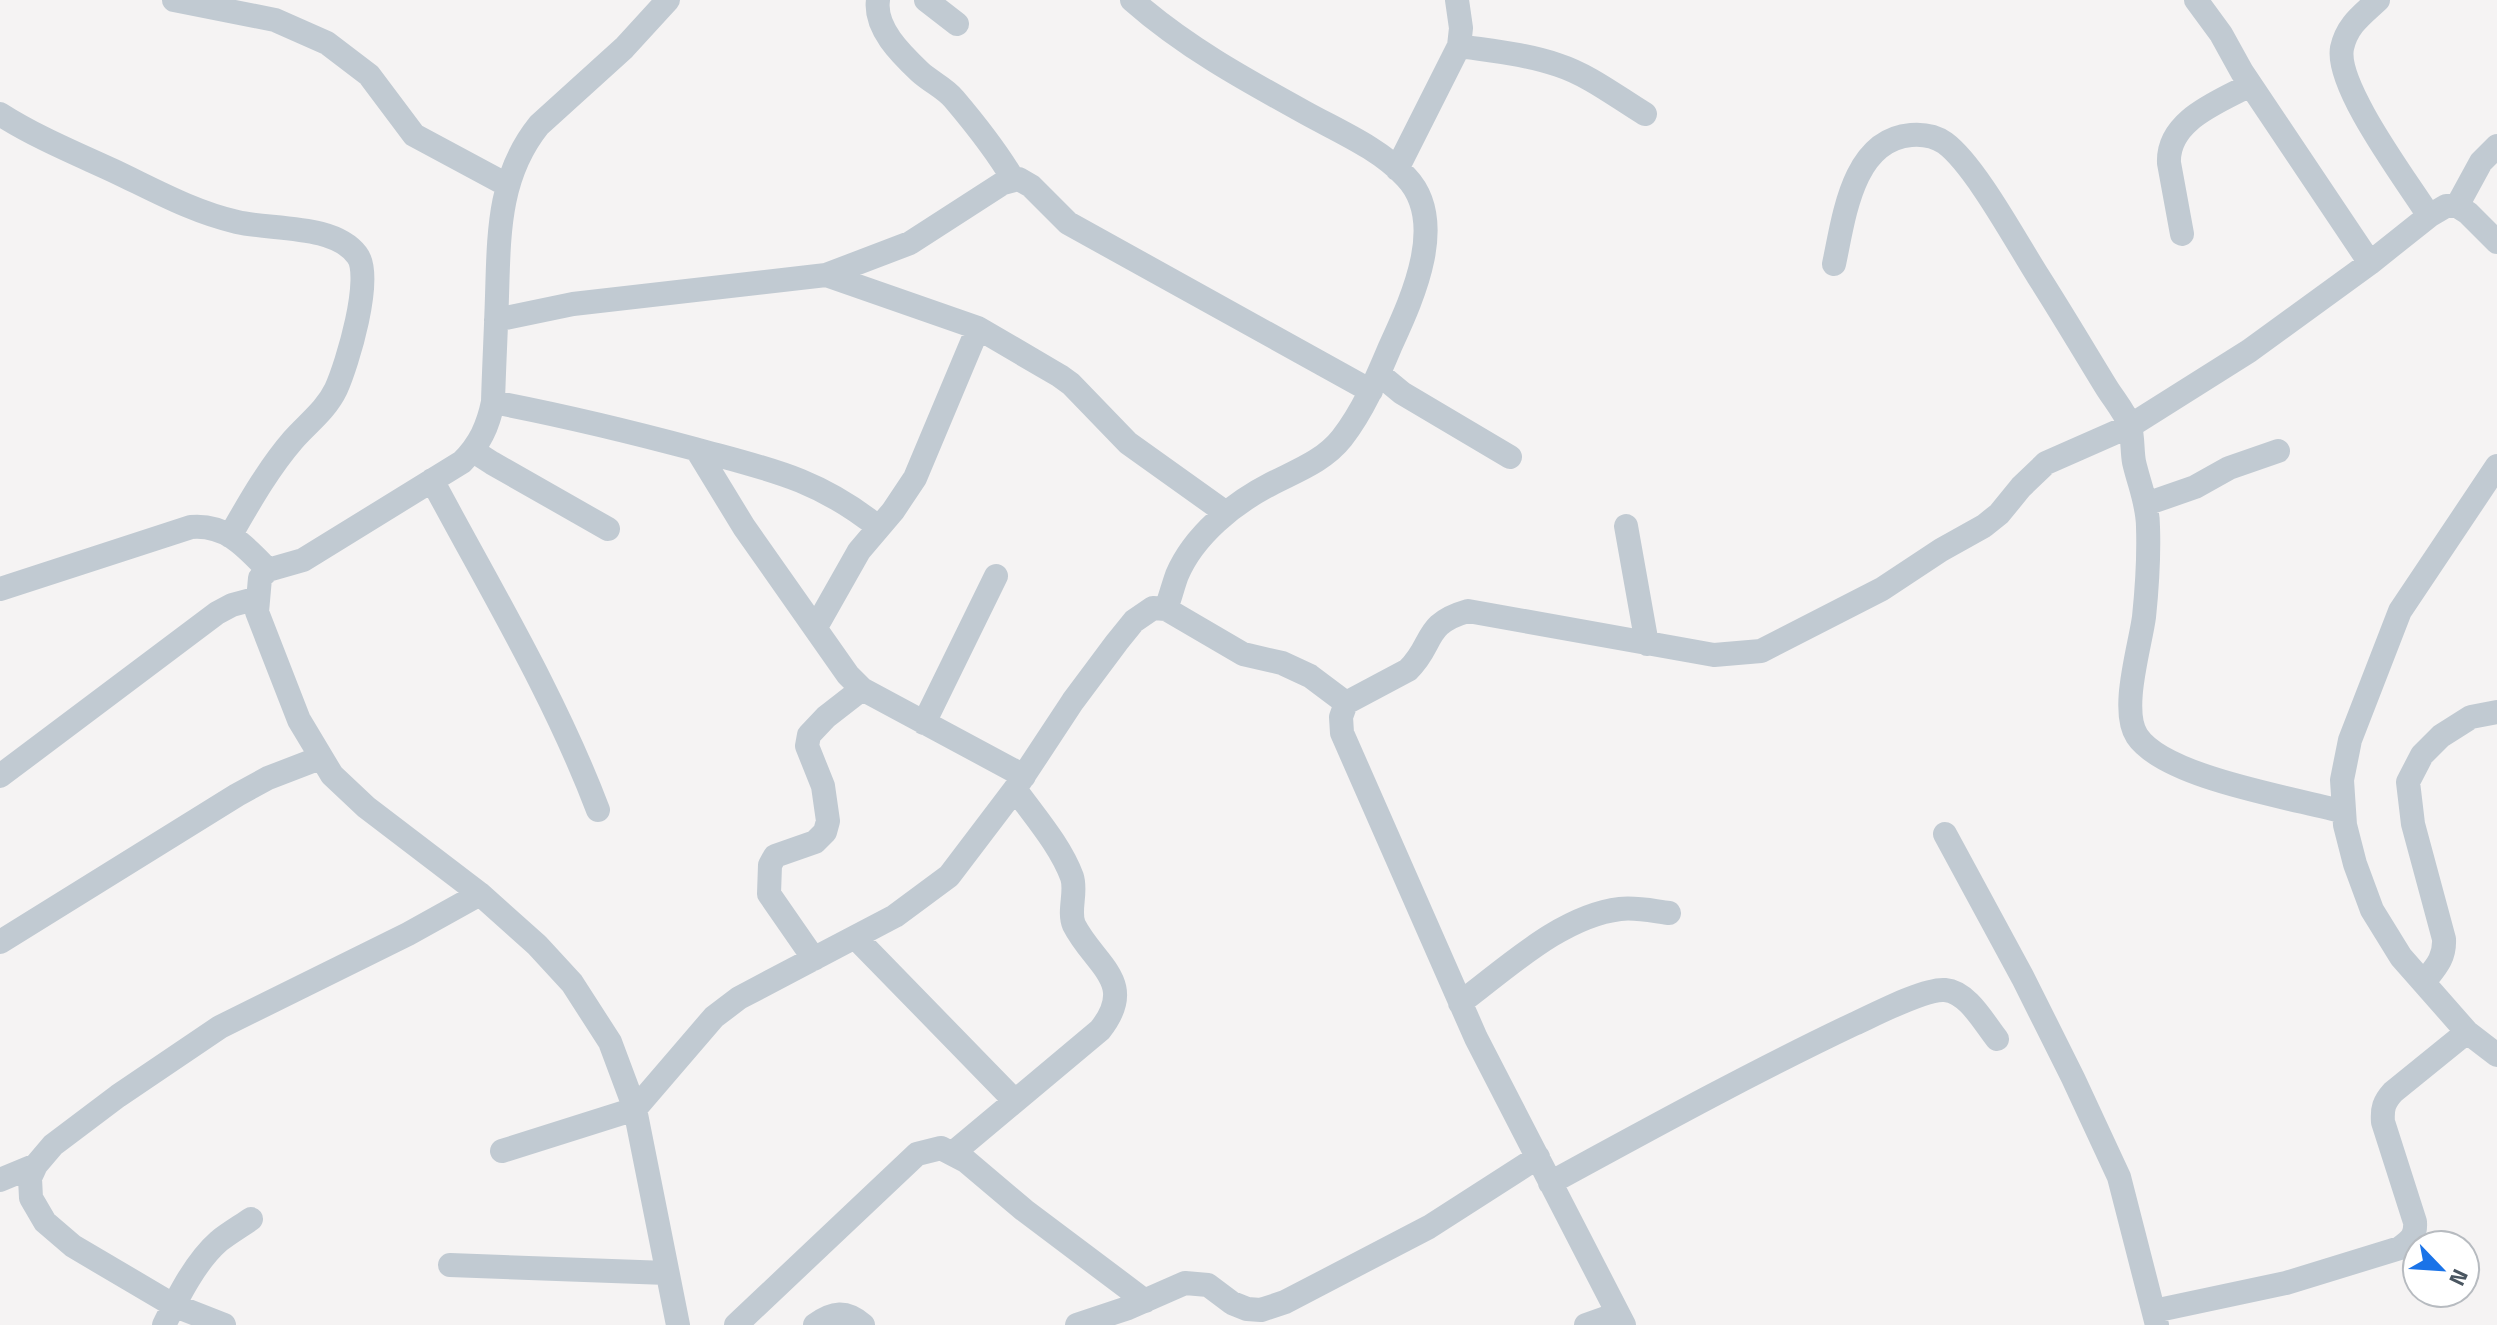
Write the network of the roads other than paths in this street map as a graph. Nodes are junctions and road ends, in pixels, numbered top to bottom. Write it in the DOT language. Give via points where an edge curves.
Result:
graph roads {
  1 [pos="174,0"];
  2 [pos="668,0"];
  3 [pos="878,0"];
  4 [pos="926,0"];
  5 [pos="1132,0"];
  6 [pos="1457,0"];
  7 [pos="2196,0"];
  8 [pos="2378,0"];
  9 [pos="957,24"];
  10 [pos="1459,46"];
  11 [pos="2250,85"];
  12 [pos="0,114"];
  13 [pos="1645,114"];
  14 [pos="2497,146"];
  15 [pos="1397,169"];
  16 [pos="1013,179"];
  17 [pos="507,185"];
  18 [pos="2457,206"];
  19 [pos="2429,216"];
  20 [pos="2182,234"];
  21 [pos="2497,242"];
  22 [pos="2370,263"];
  23 [pos="1834,264"];
  24 [pos="826,275"];
  25 [pos="496,320"];
  26 [pos="978,328"];
  27 [pos="1375,382"];
  28 [pos="493,402"];
  29 [pos="2130,426"];
  30 [pos="475,448"];
  31 [pos="697,450"];
  32 [pos="2278,451"];
  33 [pos="1510,457"];
  34 [pos="2497,466"];
  35 [pos="432,480"];
  36 [pos="2146,504"];
  37 [pos="1226,513"];
  38 [pos="1626,526"];
  39 [pos="878,527"];
  40 [pos="608,529"];
  41 [pos="230,536"];
  42 [pos="268,570"];
  43 [pos="996,576"];
  44 [pos="0,589"];
  45 [pos="258,598"];
  46 [pos="1166,609"];
  47 [pos="816,627"];
  48 [pos="1647,644"];
  49 [pos="862,689"];
  50 [pos="1346,703"];
  51 [pos="2497,712"];
  52 [pos="924,723"];
  53 [pos="320,758"];
  54 [pos="0,776"];
  55 [pos="1020,783"];
  56 [pos="598,810"];
  57 [pos="2344,812"];
  58 [pos="1945,834"];
  59 [pos="480,894"];
  60 [pos="1669,913"];
  61 [pos="856,938"];
  62 [pos="0,942"];
  63 [pos="814,959"];
  64 [pos="2424,982"];
  65 [pos="1460,1003"];
  66 [pos="2467,1032"];
  67 [pos="1997,1039"];
  68 [pos="2497,1055"];
  69 [pos="1015,1101"];
  70 [pos="635,1109"];
  71 [pos="502,1151"];
  72 [pos="953,1153"];
  73 [pos="1538,1157"];
  74 [pos="36,1165"];
  75 [pos="0,1180"];
  76 [pos="1550,1183"];
  77 [pos="251,1219"];
  78 [pos="450,1265"];
  79 [pos="667,1273"];
  80 [pos="1145,1301"];
  81 [pos="1232,1303"];
  82 [pos="2168,1312"];
  83 [pos="169,1315"];
  84 [pos="1620,1319"];
  85 [pos="224,1325"];
  86 [pos="678,1325"];
  87 [pos="736,1325"];
  88 [pos="815,1325"];
  89 [pos="863,1325"];
  90 [pos="1079,1325"];
  91 [pos="1246,1325"];
  92 [pos="1586,1325"];
  1 -- 17 [label="street" via="275,20 327,43 369,75 414,135"];
  2 -- 17 [label="street" via="649,24 539,125"];
  3 -- 16 [label="street" via="879,20 887,35 952,97"];
  4 -- 9 [label="street"];
  5 -- 15 [label="street" via="1182,42"];
  6 -- 10 [label="street"];
  7 -- 11 [label="street"];
  8 -- 19 [label="street" via="2353,21 2341,64 2366,117"];
  10 -- 13 [label="street" via="1561,66"];
  10 -- 15 [label="street"];
  11 -- 20 [label="street" via="2196,116 2174,138 2168,152"];
  11 -- 22 [label="street"];
  12 -- 41 [label="street" via="195,209 248,225 323,235 356,253 363,266 364,292 336,389 270,469"];
  14 -- 18 [label="street" via="2481,162"];
  15 -- 27 [label="street" via="1417,193 1426,234 1410,303"];
  16 -- 24 [label="street" via="910,243"];
  16 -- 27 [label="street" via="1031,186 1068,223"];
  17 -- 25 [label="street" via="499,222"];
  18 -- 19 [label="street"];
  18 -- 21 [label="street"];
  19 -- 22 [label="street"];
  22 -- 29 [label="street" via="2249,351"];
  23 -- 29 [label="street" via="1858,173 1876,148 1921,134 1945,143 1978,182"];
  24 -- 25 [label="street" via="573,304"];
  24 -- 26 [label="street"];
  25 -- 28 [label="street"];
  26 -- 37 [label="street" via="1071,384 1128,443"];
  26 -- 39 [label="street" via="915,478"];
  27 -- 33 [label="street"];
  27 -- 37 [label="street" via="1341,439 1324,455"];
  28 -- 30 [label="street"];
  28 -- 31 [label="street" via="604,424"];
  29 -- 36 [label="street"];
  29 -- 48 [label="street" via="2046,463 1992,520 1874,594 1761,651 1714,655"];
  30 -- 35 [label="street"];
  30 -- 40 [label="street"];
  31 -- 39 [label="street" via="816,486"];
  31 -- 47 [label="street"];
  32 -- 36 [label="street"];
  34 -- 57 [label="street" via="2400,611 2350,740 2342,780"];
  35 -- 42 [label="street" via="303,560"];
  35 -- 56 [label="street" via="527,652"];
  36 -- 57 [label="street" via="2144,618 2131,701 2138,737 2186,770"];
  37 -- 46 [label="street" via="1192,550"];
  38 -- 48 [label="street"];
  39 -- 47 [label="street"];
  41 -- 42 [label="street"];
  41 -- 44 [label="street" via="209,525 191,527"];
  42 -- 45 [label="street" via="260,578"];
  43 -- 52 [label="street"];
  45 -- 53 [label="street" via="257,612 299,720"];
  45 -- 54 [label="street" via="217,613"];
  46 -- 50 [label="street" via="1243,654 1310,676"];
  46 -- 55 [label="street" via="1153,608 1134,621"];
  47 -- 49 [label="street"];
  48 -- 50 [label="street" via="1468,611 1436,626 1408,670"];
  49 -- 52 [label="street"];
  49 -- 63 [label="street" via="809,735 807,746 823,786 825,832 815,842 775,856 770,865 769,894"];
  50 -- 65 [label="street" via="1341,717 1347,748"];
  51 -- 64 [label="street" via="2471,717 2441,736 2422,755 2408,782 2413,824 2444,939 2439,963"];
  52 -- 55 [label="street"];
  53 -- 59 [label="street" via="348,791"];
  53 -- 62 [label="street" via="247,789"];
  55 -- 61 [label="street" via="949,876"];
  55 -- 69 [label="street" via="1065,863 1075,892 1072,921 1116,990 1116,1004 1100,1030"];
  57 -- 64 [label="street" via="2372,910 2401,957"];
  58 -- 82 [label="street" via="2119,1177"];
  59 -- 70 [label="street" via="572,983 610,1042"];
  59 -- 74 [label="street" via="220,1027 118,1096 53,1145"];
  60 -- 65 [label="street" via="1620,909 1576,922"];
  61 -- 63 [label="street"];
  61 -- 69 [label="street"];
  63 -- 70 [label="street" via="714,1017"];
  64 -- 66 [label="street"];
  65 -- 73 [label="street"];
  66 -- 68 [label="street"];
  66 -- 82 [label="street" via="2393,1092 2382,1110 2415,1222 2411,1241 2286,1283"];
  67 -- 76 [label="street" via="1957,993 1926,993 1727,1086"];
  69 -- 72 [label="street"];
  70 -- 71 [label="street"];
  70 -- 79 [label="street"];
  72 -- 80 [label="street"];
  72 -- 87 [label="street" via="941,1148 917,1154"];
  73 -- 76 [label="street"];
  73 -- 81 [label="street" via="1429,1227 1285,1302 1261,1310"];
  74 -- 75 [label="street"];
  74 -- 83 [label="street" via="31,1198 45,1222"];
  76 -- 84 [label="street"];
  77 -- 83 [label="street" via="208,1253"];
  78 -- 79 [label="street"];
  79 -- 86 [label="street"];
  80 -- 81 [label="street" via="1196,1282"];
  80 -- 90 [label="street"];
  81 -- 91 [label="street"];
  83 -- 85 [label="street"];
  84 -- 92 [label="street"];
  88 -- 89 [label="street" via="843,1313"];
}
